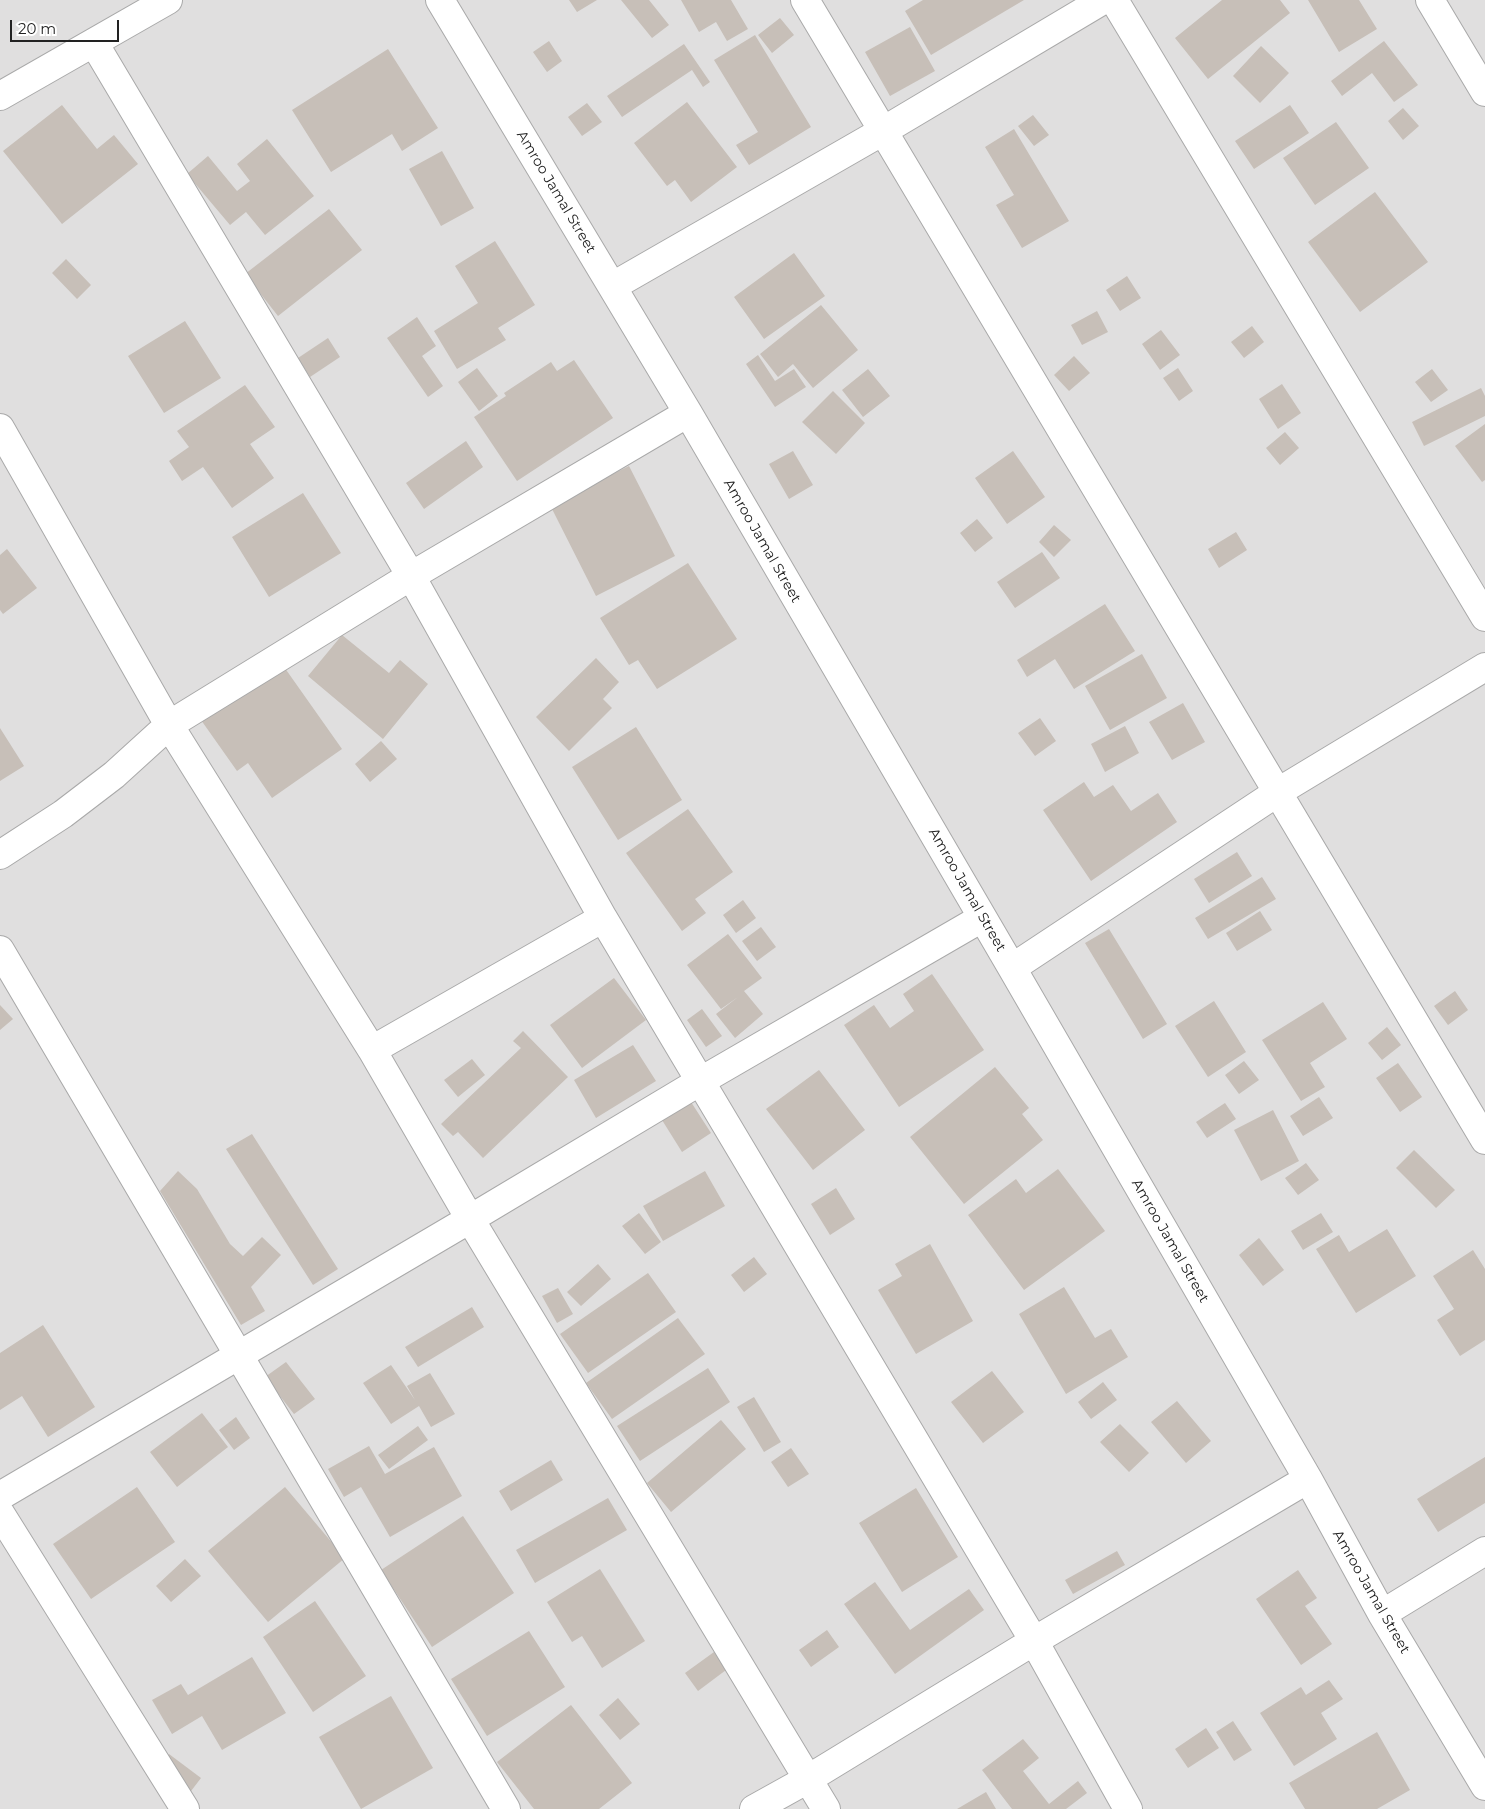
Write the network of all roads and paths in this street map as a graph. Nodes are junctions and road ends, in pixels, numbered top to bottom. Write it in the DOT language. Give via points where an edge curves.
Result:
graph roads {
  1 [pos="440,0"];
  2 [pos="805,0"];
  3 [pos="1103,0"];
  4 [pos="1114,0"];
  5 [pos="1430,0"];
  6 [pos="152,4"];
  7 [pos="94,43"];
  8 [pos="1485,92"];
  9 [pos="0,96"];
  10 [pos="883,131"];
  11 [pos="613,286"];
  12 [pos="688,413"];
  13 [pos="0,428"];
  14 [pos="411,576"];
  15 [pos="1485,617"];
  16 [pos="1485,667"];
  17 [pos="169,725"];
  18 [pos="1278,792"];
  19 [pos="0,856"];
  20 [pos="603,918"];
  21 [pos="982,918"];
  22 [pos="0,950"];
  23 [pos="1012,968"];
  24 [pos="372,1050"];
  25 [pos="699,1082"];
  26 [pos="1485,1140"];
  27 [pos="470,1220"];
  28 [pos="238,1355"];
  29 [pos="1308,1479"];
  30 [pos="0,1496"];
  31 [pos="0,1513"];
  32 [pos="1485,1552"];
  33 [pos="1382,1614"];
  34 [pos="1034,1641"];
  35 [pos="808,1779"];
  36 [pos="1485,1786"];
  37 [pos="185,1809"];
  38 [pos="506,1809"];
  39 [pos="754,1809"];
  40 [pos="826,1809"];
  41 [pos="1128,1809"];
  1 -- 11 [label="street, Amroo Jamal Street"];
  2 -- 10 [label="street"];
  3 -- 10 [label="street"];
  4 -- 15 [label="street"];
  5 -- 8 [label="street"];
  6 -- 7 [label="street"];
  7 -- 9 [label="street"];
  7 -- 14 [label="street"];
  10 -- 11 [label="street"];
  10 -- 18 [label="street"];
  11 -- 12 [label="street, Amroo Jamal Street"];
  12 -- 14 [label="street"];
  12 -- 21 [label="street, Amroo Jamal Street"];
  13 -- 17 [label="street"];
  14 -- 17 [label="street"];
  14 -- 20 [label="street"];
  16 -- 18 [label="street"];
  17 -- 19 [label="street" via="114,775"];
  17 -- 24 [label="street"];
  18 -- 23 [label="street"];
  18 -- 26 [label="street"];
  20 -- 24 [label="street"];
  20 -- 25 [label="street"];
  21 -- 23 [label="street, Amroo Jamal Street"];
  21 -- 25 [label="street"];
  22 -- 28 [label="street"];
  23 -- 29 [label="street, Amroo Jamal Street"];
  24 -- 27 [label="street"];
  25 -- 27 [label="street"];
  25 -- 34 [label="street"];
  27 -- 28 [label="street"];
  27 -- 35 [label="street"];
  28 -- 30 [label="street"];
  28 -- 38 [label="street"];
  29 -- 33 [label="street, Amroo Jamal Street"];
  29 -- 34 [label="street"];
  31 -- 37 [label="street"];
  32 -- 33 [label="street"];
  33 -- 36 [label="street, Amroo Jamal Street"];
  34 -- 35 [label="street"];
  34 -- 41 [label="street"];
  35 -- 39 [label="street"];
  35 -- 40 [label="street"];
}
